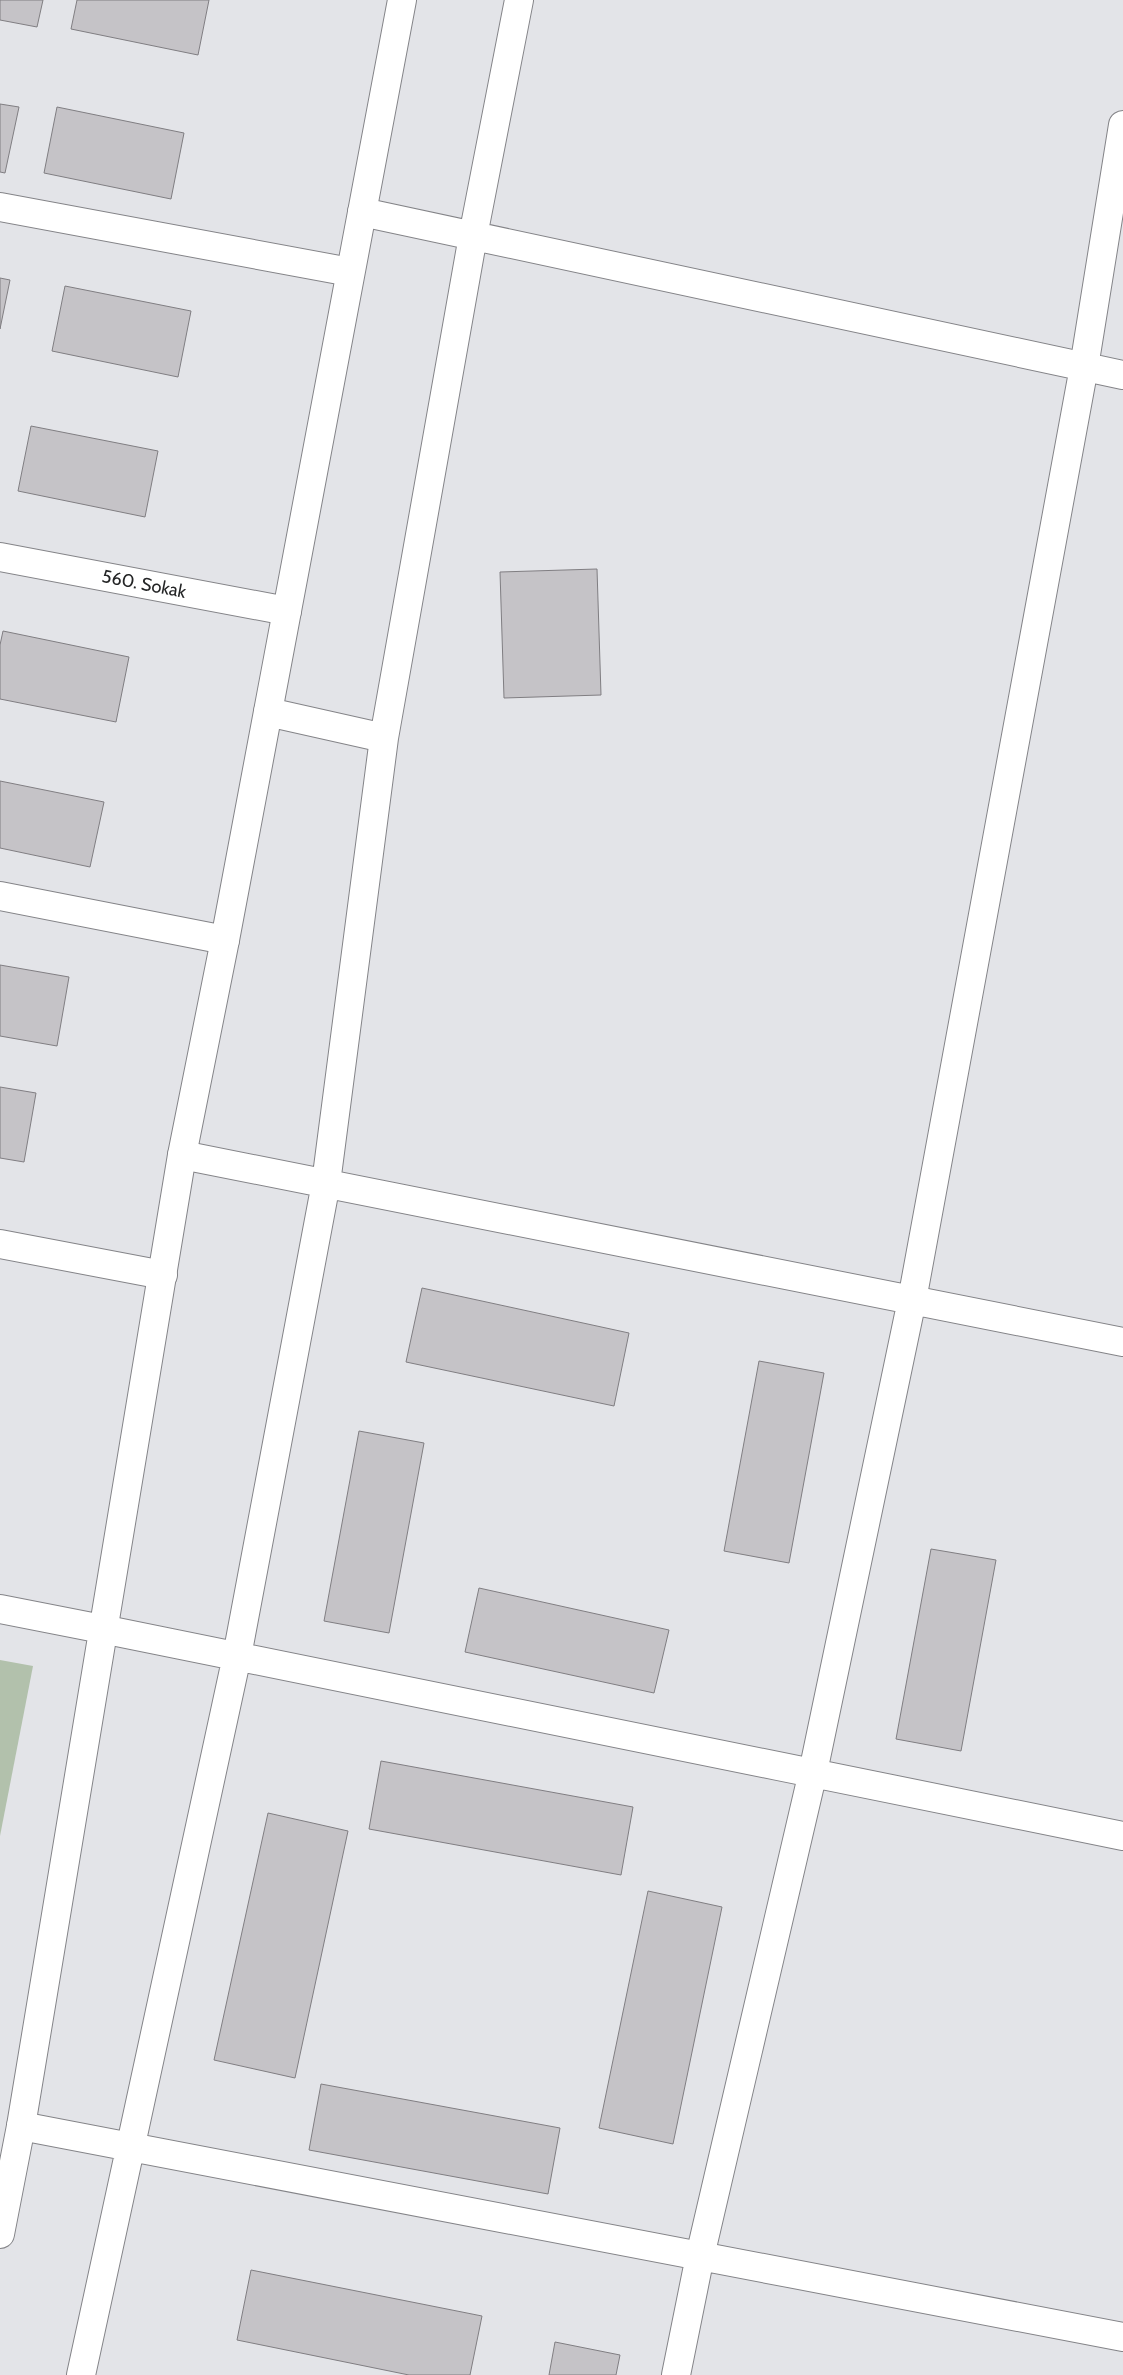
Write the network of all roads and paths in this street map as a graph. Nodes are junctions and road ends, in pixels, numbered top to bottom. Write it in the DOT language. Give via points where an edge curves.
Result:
graph roads {
  1 [pos="402,0"];
  2 [pos="519,0"];
  3 [pos="1123,125"];
  4 [pos="0,207"];
  5 [pos="362,212"];
  6 [pos="473,236"];
  7 [pos="350,272"];
  8 [pos="1084,367"];
  9 [pos="1123,375"];
  10 [pos="0,557"];
  11 [pos="287,611"];
  12 [pos="268,712"];
  13 [pos="384,738"];
  14 [pos="0,896"];
  15 [pos="225,940"];
  16 [pos="182,1155"];
  17 [pos="326,1183"];
  18 [pos="0,1244"];
  19 [pos="163,1275"];
  20 [pos="912,1300"];
  21 [pos="1123,1342"];
  22 [pos="0,1609"];
  23 [pos="102,1629"];
  24 [pos="237,1656"];
  25 [pos="813,1772"];
  26 [pos="1123,1836"];
  27 [pos="21,2126"];
  28 [pos="130,2147"];
  29 [pos="0,2234"];
  30 [pos="700,2256"];
  31 [pos="1123,2337"];
  32 [pos="81,2375"];
  33 [pos="676,2375"];
  1 -- 5 [label="street"];
  2 -- 6 [label="street"];
  3 -- 8 [label="street"];
  4 -- 7 [label="street"];
  5 -- 6 [label="street"];
  5 -- 7 [label="street"];
  6 -- 8 [label="street"];
  6 -- 13 [label="street"];
  7 -- 11 [label="street"];
  8 -- 9 [label="street"];
  8 -- 20 [label="street"];
  10 -- 11 [label="street, 560. Sokak"];
  11 -- 12 [label="street"];
  12 -- 13 [label="street"];
  12 -- 15 [label="street"];
  13 -- 17 [label="street"];
  14 -- 15 [label="street"];
  15 -- 16 [label="street"];
  16 -- 17 [label="street"];
  16 -- 19 [label="street"];
  17 -- 20 [label="street"];
  17 -- 24 [label="street"];
  18 -- 19 [label="street"];
  19 -- 23 [label="street"];
  20 -- 21 [label="street"];
  20 -- 25 [label="street"];
  22 -- 23 [label="street"];
  23 -- 24 [label="street"];
  23 -- 27 [label="street"];
  24 -- 25 [label="street"];
  24 -- 28 [label="street"];
  25 -- 26 [label="street"];
  25 -- 30 [label="street"];
  27 -- 28 [label="street"];
  27 -- 29 [label="street"];
  28 -- 30 [label="street"];
  28 -- 32 [label="street"];
  30 -- 31 [label="street"];
  30 -- 33 [label="street"];
}
